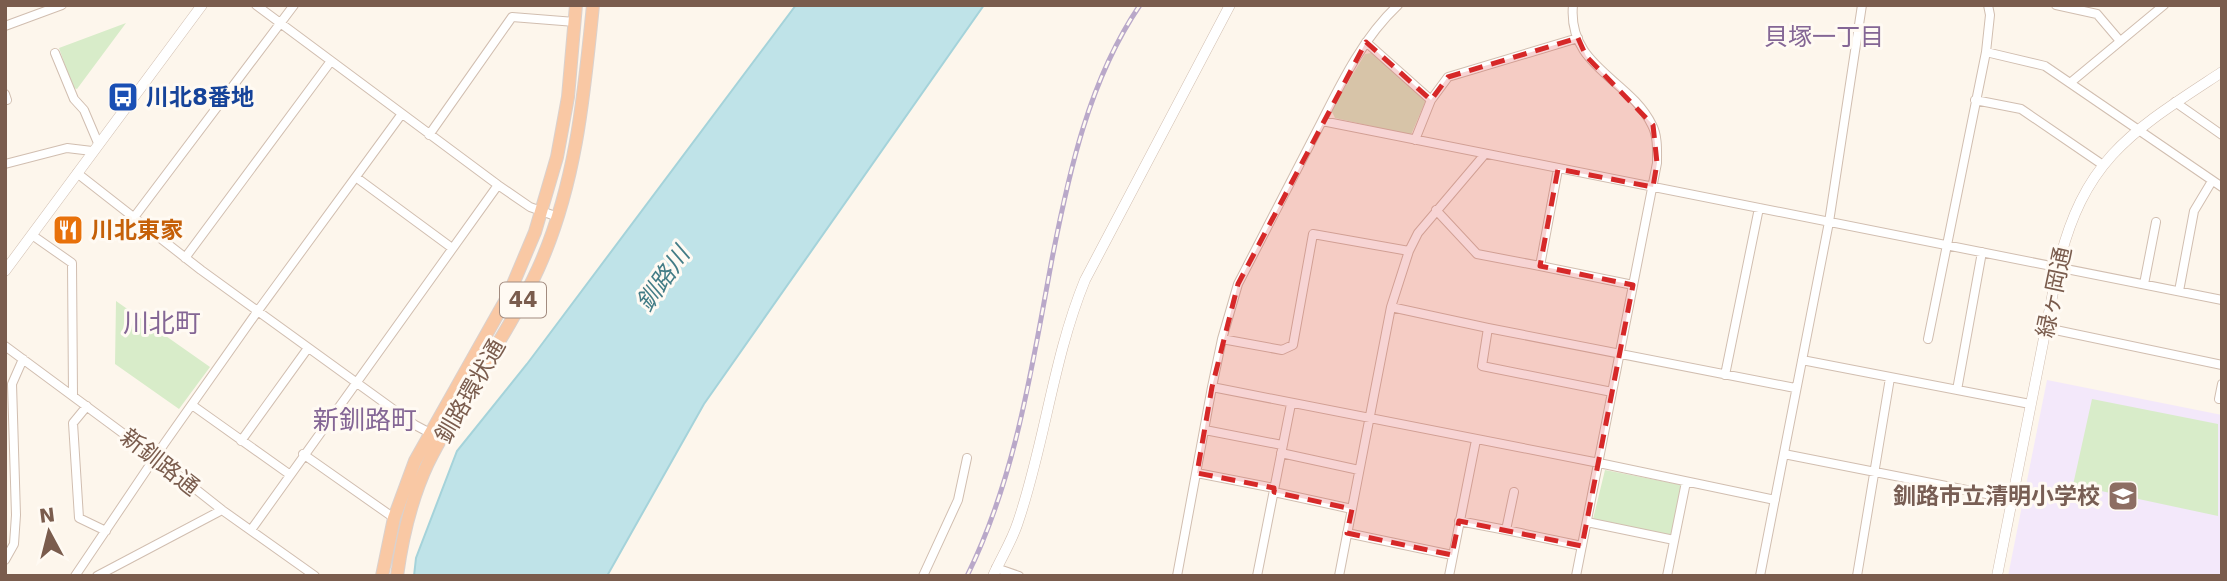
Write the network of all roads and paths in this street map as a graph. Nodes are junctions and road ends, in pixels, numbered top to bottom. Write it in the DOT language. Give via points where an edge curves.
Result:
graph roads {
  1 [pos="62,5"];
  2 [pos="202,5"];
  3 [pos="256,5"];
  4 [pos="295,5"];
  5 [pos="576,5"];
  6 [pos="593,5"];
  7 [pos="1230,5"];
  8 [pos="1398,5"];
  9 [pos="1573,5"];
  10 [pos="1862,5"];
  11 [pos="1988,5"];
  12 [pos="2056,5"];
  13 [pos="2164,5"];
  14 [pos="575,22"];
  15 [pos="281,24"];
  16 [pos="5,26"];
  17 [pos="1578,38"];
  18 [pos="2120,41"];
  19 [pos="1366,42"];
  20 [pos="1986,52"];
  21 [pos="55,53"];
  22 [pos="331,61"];
  23 [pos="2221,74"];
  24 [pos="2070,83"];
  25 [pos="1431,100"];
  26 [pos="1975,100"];
  27 [pos="2175,102"];
  28 [pos="401,115"];
  29 [pos="1322,121"];
  30 [pos="2136,130"];
  31 [pos="429,135"];
  32 [pos="2222,135"];
  33 [pos="1415,140"];
  34 [pos="95,147"];
  35 [pos="1485,154"];
  36 [pos="5,164"];
  37 [pos="2103,165"];
  38 [pos="1558,169"];
  39 [pos="77,173"];
  40 [pos="357,178"];
  41 [pos="2212,181"];
  42 [pos="498,185"];
  43 [pos="1653,187"];
  44 [pos="2222,187"];
  45 [pos="1759,208"];
  46 [pos="1436,210"];
  47 [pos="542,212"];
  48 [pos="135,216"];
  49 [pos="558,218"];
  50 [pos="1829,222"];
  51 [pos="2156,222"];
  52 [pos="32,235"];
  53 [pos="1946,245"];
  54 [pos="452,248"];
  55 [pos="1409,251"];
  56 [pos="1982,252"];
  57 [pos="185,258"];
  58 [pos="1540,266"];
  59 [pos="2058,267"];
  60 [pos="5,271"];
  61 [pos="2144,284"];
  62 [pos="1633,285"];
  63 [pos="2179,291"];
  64 [pos="2222,300"];
  65 [pos="1391,307"];
  66 [pos="257,312"];
  67 [pos="1488,328"];
  68 [pos="2046,328"];
  69 [pos="1222,339"];
  70 [pos="1928,339"];
  71 [pos="5,345"];
  72 [pos="308,348"];
  73 [pos="1620,354"];
  74 [pos="23,359"];
  75 [pos="1802,360"];
  76 [pos="2222,365"];
  77 [pos="1725,375"];
  78 [pos="1890,378"];
  79 [pos="356,382"];
  80 [pos="2222,384"];
  81 [pos="1212,387"];
  82 [pos="1795,388"];
  83 [pos="1957,390"];
  84 [pos="1612,392"];
  85 [pos="73,396"];
  86 [pos="2219,399"];
  87 [pos="1291,404"];
  88 [pos="2030,404"];
  89 [pos="192,405"];
  90 [pos="87,406"];
  91 [pos="1370,419"];
  92 [pos="1205,430"];
  93 [pos="430,433"];
  94 [pos="1476,440"];
  95 [pos="241,441"];
  96 [pos="1281,449"];
  97 [pos="303,454"];
  98 [pos="1784,454"];
  99 [pos="155,457"];
  100 [pos="967,458"];
  101 [pos="1599,463"];
  102 [pos="1359,470"];
  103 [pos="1874,471"];
  104 [pos="1197,473"];
  105 [pos="289,474"];
  106 [pos="1686,482"];
  107 [pos="1274,490"];
  108 [pos="1514,492"];
  109 [pos="2012,499"];
  110 [pos="1775,500"];
  111 [pos="1352,509"];
  112 [pos="222,510"];
  113 [pos="394,518"];
  114 [pos="1459,522"];
  115 [pos="1587,522"];
  116 [pos="251,530"];
  117 [pos="1506,530"];
  118 [pos="106,531"];
  119 [pos="1347,533"];
  120 [pos="1674,540"];
  121 [pos="1582,547"];
  122 [pos="1452,555"];
  123 [pos="5,560"];
  124 [pos="994,572"];
  125 [pos="75,576"];
  126 [pos="97,576"];
  127 [pos="315,576"];
  128 [pos="382,576"];
  129 [pos="397,576"];
  130 [pos="923,576"];
  131 [pos="1019,576"];
  132 [pos="1177,576"];
  133 [pos="1257,576"];
  134 [pos="1339,576"];
  135 [pos="1449,576"];
  136 [pos="1576,576"];
  137 [pos="1667,576"];
  138 [pos="1760,576"];
  139 [pos="1857,576"];
  140 [pos="1997,576"];
  1 -- 16 [label="street"];
  2 -- 34 [label="street"];
  3 -- 15 [label="street"];
  4 -- 15 [label="street"];
  5 -- 14 [label="highway, 釧路環状通 / 44"];
  6 -- 49 [label="highway, 釧路環状通 / 44" via="574,160"];
  7 -- 124 [label="street" via="1069,318 1031,481 1017,526"];
  8 -- 19 [label="street"];
  9 -- 17 [label="street"];
  10 -- 50 [label="street"];
  11 -- 20 [label="street"];
  12 -- 18 [label="street" via="2097,14"];
  13 -- 18 [label="street"];
  14 -- 31 [label="street" via="512,17"];
  14 -- 47 [label="highway, 釧路環状通 / 44" via="568,97"];
  15 -- 22 [label="street"];
  15 -- 48 [label="street"];
  17 -- 25 [label="street" via="1448,77"];
  17 -- 43 [label="street" via="1586,57 1653,125 1657,154"];
  18 -- 24 [label="street"];
  19 -- 25 [label="street"];
  19 -- 29 [label="street"];
  20 -- 24 [label="street" via="2045,66"];
  20 -- 26 [label="street"];
  21 -- 34 [label="street" via="74,99 84,110"];
  22 -- 28 [label="street"];
  22 -- 57 [label="street"];
  23 -- 27 [label="street, 緑ヶ岡通"];
  24 -- 30 [label="street"];
  25 -- 33 [label="street"];
  26 -- 37 [label="street" via="2021,109"];
  26 -- 53 [label="street"];
  27 -- 30 [label="street, 緑ヶ岡通"];
  27 -- 32 [label="street"];
  28 -- 31 [label="street"];
  28 -- 40 [label="street"];
  29 -- 33 [label="street"];
  29 -- 69 [label="street" via="1238,284"];
  30 -- 37 [label="street, 緑ヶ岡通"];
  30 -- 41 [label="street"];
  31 -- 42 [label="street"];
  33 -- 35 [label="street"];
  34 -- 36 [label="street" via="67,148"];
  34 -- 39 [label="street"];
  35 -- 38 [label="street"];
  35 -- 46 [label="street"];
  37 -- 59 [label="street, 緑ヶ岡通" via="2077,206"];
  38 -- 43 [label="street"];
  38 -- 58 [label="street"];
  39 -- 48 [label="street"];
  39 -- 52 [label="street"];
  40 -- 54 [label="street"];
  40 -- 66 [label="street"];
  41 -- 44 [label="street"];
  41 -- 63 [label="street" via="2194,211"];
  42 -- 47 [label="street"];
  42 -- 54 [label="street"];
  43 -- 45 [label="street"];
  43 -- 62 [label="street"];
  45 -- 50 [label="street"];
  45 -- 77 [label="street"];
  46 -- 55 [label="street"];
  46 -- 58 [label="street" via="1477,254"];
  47 -- 49 [label="street"];
  47 -- 93 [label="highway, 釧路環状通 / 44" via="508,296"];
  48 -- 57 [label="street"];
  49 -- 129 [label="highway, 釧路環状通 / 44" via="522,301 428,465"];
  50 -- 53 [label="street"];
  50 -- 75 [label="street"];
  51 -- 61 [label="street"];
  52 -- 60 [label="street"];
  52 -- 85 [label="street" via="72,263"];
  53 -- 56 [label="street"];
  53 -- 70 [label="street"];
  54 -- 79 [label="street"];
  55 -- 65 [label="street"];
  55 -- 69 [label="street" via="1313,234 1293,345 1282,350"];
  56 -- 59 [label="street"];
  56 -- 83 [label="street"];
  57 -- 66 [label="street"];
  58 -- 62 [label="street"];
  59 -- 61 [label="street"];
  59 -- 68 [label="street, 緑ヶ岡通"];
  61 -- 63 [label="street"];
  62 -- 73 [label="street"];
  63 -- 64 [label="street"];
  65 -- 67 [label="street"];
  65 -- 91 [label="street"];
  66 -- 72 [label="street"];
  66 -- 89 [label="street"];
  67 -- 73 [label="street"];
  67 -- 84 [label="street" via="1482,366"];
  68 -- 76 [label="street"];
  68 -- 88 [label="street, 緑ヶ岡通"];
  69 -- 81 [label="street"];
  71 -- 74 [label="street, 新釧路通"];
  72 -- 79 [label="street"];
  72 -- 95 [label="street"];
  73 -- 77 [label="street"];
  73 -- 84 [label="street"];
  74 -- 85 [label="street, 新釧路通"];
  74 -- 123 [label="street" via="12,384 16,515 14,544"];
  75 -- 78 [label="street"];
  75 -- 82 [label="street"];
  77 -- 82 [label="street"];
  78 -- 83 [label="street"];
  78 -- 103 [label="street"];
  79 -- 93 [label="street"];
  79 -- 97 [label="street"];
  80 -- 86 [label="street"];
  81 -- 87 [label="street"];
  81 -- 92 [label="street"];
  82 -- 98 [label="street"];
  83 -- 88 [label="street"];
  84 -- 101 [label="street"];
  85 -- 90 [label="street, 新釧路通"];
  87 -- 91 [label="street"];
  87 -- 96 [label="street"];
  88 -- 109 [label="street, 緑ヶ岡通"];
  89 -- 95 [label="street"];
  89 -- 99 [label="street"];
  90 -- 99 [label="street, 新釧路通"];
  90 -- 118 [label="street" via="73,423 79,518"];
  91 -- 94 [label="street"];
  91 -- 102 [label="street"];
  92 -- 96 [label="street"];
  92 -- 104 [label="street"];
  93 -- 113 [label="highway, 釧路環状通 / 44"];
  94 -- 101 [label="street"];
  94 -- 114 [label="street"];
  95 -- 105 [label="street"];
  96 -- 102 [label="street"];
  96 -- 107 [label="street"];
  97 -- 105 [label="street"];
  97 -- 113 [label="street"];
  98 -- 103 [label="street"];
  98 -- 110 [label="street"];
  99 -- 112 [label="street, 新釧路通"];
  99 -- 118 [label="street"];
  100 -- 130 [label="street" via="958,500"];
  101 -- 106 [label="street"];
  101 -- 115 [label="street"];
  102 -- 111 [label="street"];
  103 -- 109 [label="street"];
  103 -- 139 [label="street"];
  104 -- 107 [label="street"];
  104 -- 132 [label="street"];
  105 -- 116 [label="street"];
  106 -- 110 [label="street"];
  106 -- 120 [label="street"];
  107 -- 111 [label="street"];
  107 -- 133 [label="street"];
  108 -- 117 [label="street"];
  109 -- 140 [label="street, 緑ヶ岡通"];
  110 -- 138 [label="street"];
  111 -- 119 [label="street"];
  112 -- 116 [label="street, 新釧路通"];
  112 -- 126 [label="street"];
  113 -- 128 [label="highway, 釧路環状通 / 44"];
  114 -- 117 [label="street"];
  114 -- 122 [label="street"];
  115 -- 120 [label="street"];
  115 -- 121 [label="street"];
  116 -- 127 [label="street, 新釧路通"];
  117 -- 121 [label="street"];
  118 -- 125 [label="street"];
  119 -- 122 [label="street"];
  119 -- 134 [label="street"];
  120 -- 137 [label="street"];
  121 -- 136 [label="street"];
  122 -- 135 [label="street"];
  124 -- 131 [label="street"];
}
